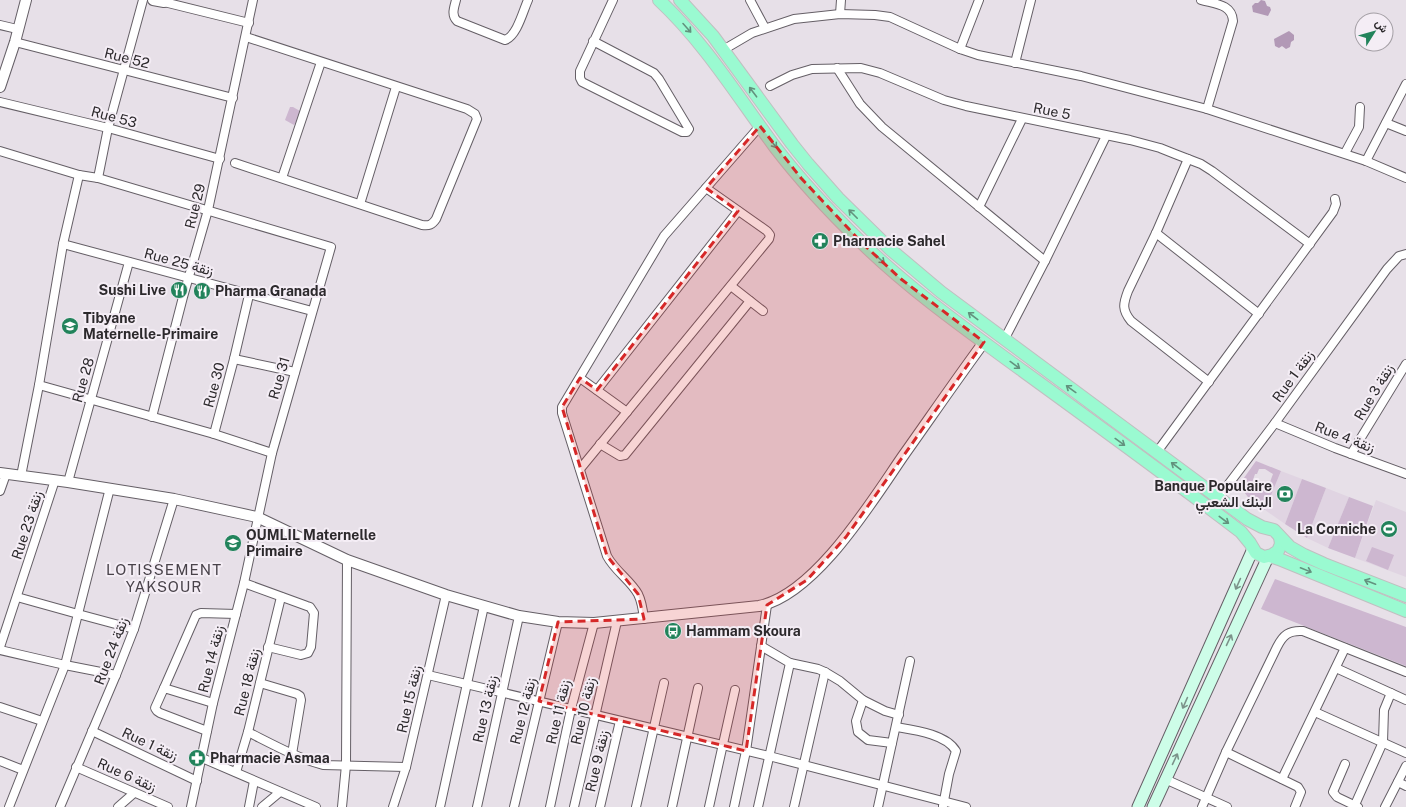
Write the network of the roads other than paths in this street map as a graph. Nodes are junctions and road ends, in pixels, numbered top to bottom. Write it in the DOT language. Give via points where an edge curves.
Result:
graph roads {
  1 [pos="26,0"];
  2 [pos="144,0"];
  3 [pos="153,0"];
  4 [pos="253,0"];
  5 [pos="456,0"];
  6 [pos="528,0"];
  7 [pos="613,0"];
  8 [pos="659,0"];
  9 [pos="680,0"];
  10 [pos="750,0"];
  11 [pos="841,0"];
  12 [pos="979,0"];
  13 [pos="1031,0"];
  14 [pos="1201,0"];
  15 [pos="164,1"];
  16 [pos="840,14"];
  17 [pos="249,23"];
  18 [pos="0,25"];
  19 [pos="764,28"];
  20 [pos="17,29"];
  21 [pos="246,37"];
  22 [pos="593,41"];
  23 [pos="15,42"];
  24 [pos="960,49"];
  25 [pos="723,50"];
  26 [pos="321,62"];
  27 [pos="1015,63"];
  28 [pos="837,68"];
  29 [pos="124,70"];
  30 [pos="1406,84"];
  31 [pos="770,86"];
  32 [pos="0,87"];
  33 [pos="396,87"];
  34 [pos="233,98"];
  35 [pos="0,102"];
  36 [pos="1360,107"];
  37 [pos="1207,109"];
  38 [pos="1022,119"];
  39 [pos="1386,123"];
  40 [pos="760,126"];
  41 [pos="108,128"];
  42 [pos="1406,131"];
  43 [pos="1106,136"];
  44 [pos="0,151"];
  45 [pos="1345,153"];
  46 [pos="220,159"];
  47 [pos="1188,159"];
  48 [pos="1366,160"];
  49 [pos="235,163"];
  50 [pos="79,175"];
  51 [pos="98,178"];
  52 [pos="282,178"];
  53 [pos="1406,178"];
  54 [pos="706,188"];
  55 [pos="1335,199"];
  56 [pos="360,204"];
  57 [pos="979,207"];
  58 [pos="208,210"];
  59 [pos="738,211"];
  60 [pos="1156,233"];
  61 [pos="63,244"];
  62 [pos="1310,244"];
  63 [pos="1406,254"];
  64 [pos="1045,261"];
  65 [pos="129,262"];
  66 [pos="189,278"];
  67 [pos="731,286"];
  68 [pos="249,295"];
  69 [pos="750,301"];
  70 [pos="312,311"];
  71 [pos="763,311"];
  72 [pos="1259,314"];
  73 [pos="1004,340"];
  74 [pos="984,342"];
  75 [pos="234,359"];
  76 [pos="1406,364"];
  77 [pos="295,372"];
  78 [pos="580,378"];
  79 [pos="1209,382"];
  80 [pos="39,385"];
  81 [pos="597,390"];
  82 [pos="91,400"];
  83 [pos="627,412"];
  84 [pos="152,417"];
  85 [pos="1275,423"];
  86 [pos="214,434"];
  87 [pos="600,444"];
  88 [pos="1157,452"];
  89 [pos="272,453"];
  90 [pos="1352,454"];
  91 [pos="580,469"];
  92 [pos="3,473"];
  93 [pos="1406,474"];
  94 [pos="21,476"];
  95 [pos="56,480"];
  96 [pos="68,482"];
  97 [pos="110,488"];
  98 [pos="0,491"];
  99 [pos="1218,498"];
  100 [pos="174,499"];
  101 [pos="257,517"];
  102 [pos="1265,528"];
  103 [pos="1280,537"];
  104 [pos="1253,547"];
  105 [pos="1269,556"];
  106 [pos="347,560"];
  107 [pos="244,583"];
  108 [pos="446,595"];
  109 [pos="1406,596"];
  110 [pos="17,597"];
  111 [pos="281,597"];
  112 [pos="767,605"];
  113 [pos="484,606"];
  114 [pos="1406,611"];
  115 [pos="78,614"];
  116 [pos="236,614"];
  117 [pos="519,616"];
  118 [pos="644,619"];
  119 [pos="616,621"];
  120 [pos="558,622"];
  121 [pos="594,623"];
  122 [pos="134,628"];
  123 [pos="761,646"];
  124 [pos="0,647"];
  125 [pos="268,647"];
  126 [pos="1345,648"];
  127 [pos="0,650"];
  128 [pos="910,661"];
  129 [pos="790,663"];
  130 [pos="65,665"];
  131 [pos="1336,668"];
  132 [pos="825,672"];
  133 [pos="1406,672"];
  134 [pos="116,675"];
  135 [pos="428,676"];
  136 [pos="260,683"];
  137 [pos="664,683"];
  138 [pos="466,685"];
  139 [pos="164,688"];
  140 [pos="698,688"];
  141 [pos="735,690"];
  142 [pos="502,693"];
  143 [pos="1391,694"];
  144 [pos="863,700"];
  145 [pos="1406,700"];
  146 [pos="539,701"];
  147 [pos="213,703"];
  148 [pos="0,707"];
  149 [pos="571,709"];
  150 [pos="1315,712"];
  151 [pos="596,715"];
  152 [pos="899,715"];
  153 [pos="42,721"];
  154 [pos="620,721"];
  155 [pos="896,727"];
  156 [pos="654,729"];
  157 [pos="92,731"];
  158 [pos="207,731"];
  159 [pos="248,732"];
  160 [pos="687,737"];
  161 [pos="1383,742"];
  162 [pos="892,743"];
  163 [pos="723,745"];
  164 [pos="746,751"];
  165 [pos="1226,752"];
  166 [pos="1406,753"];
  167 [pos="292,754"];
  168 [pos="769,756"];
  169 [pos="202,758"];
  170 [pos="0,761"];
  171 [pos="1345,764"];
  172 [pos="346,765"];
  173 [pos="803,765"];
  174 [pos="1406,766"];
  175 [pos="76,767"];
  176 [pos="406,767"];
  177 [pos="23,770"];
  178 [pos="236,772"];
  179 [pos="1282,779"];
  180 [pos="254,780"];
  181 [pos="1165,780"];
  182 [pos="197,781"];
  183 [pos="1398,782"];
  184 [pos="883,786"];
  185 [pos="1406,786"];
  186 [pos="280,792"];
  187 [pos="134,793"];
  188 [pos="1206,798"];
  189 [pos="943,804"];
  190 [pos="1355,806"];
  191 [pos="9,807"];
  192 [pos="60,807"];
  193 [pos="118,807"];
  194 [pos="168,807"];
  195 [pos="191,807"];
  196 [pos="249,807"];
  197 [pos="262,807"];
  198 [pos="316,807"];
  199 [pos="342,807"];
  200 [pos="392,807"];
  201 [pos="440,807"];
  202 [pos="477,807"];
  203 [pos="514,807"];
  204 [pos="550,807"];
  205 [pos="574,807"];
  206 [pos="600,807"];
  207 [pos="636,807"];
  208 [pos="672,807"];
  209 [pos="709,807"];
  210 [pos="734,807"];
  211 [pos="758,807"];
  212 [pos="794,807"];
  213 [pos="878,807"];
  214 [pos="966,807"];
  215 [pos="1138,807"];
  216 [pos="1153,807"];
  217 [pos="1202,807"];
  218 [pos="1227,807"];
  219 [pos="1295,807"];
  220 [pos="1385,807"];
  1 -- 20 [label="street"];
  2 -- 29 [label="street"];
  3 -- 15 [label="street"];
  4 -- 17 [label="street, Rue 29"];
  5 -- 6 [label="street" via="453,12 457,22 505,40 515,32"];
  7 -- 22 [label="street"];
  8 -- 40 [label="main road, one-way" via="701,45"];
  9 -- 25 [label="main road"];
  10 -- 19 [label="street"];
  11 -- 16 [label="street"];
  12 -- 24 [label="street"];
  13 -- 27 [label="street"];
  14 -- 37 [label="street" via="1226,7 1234,21"];
  15 -- 17 [label="street"];
  16 -- 19 [label="street" via="794,18"];
  16 -- 24 [label="street" via="890,18"];
  17 -- 21 [label="street, Rue 29"];
  18 -- 20 [label="street"];
  19 -- 25 [label="street"];
  20 -- 23 [label="street"];
  21 -- 26 [label="street"];
  21 -- 34 [label="street, Rue 29"];
  22 -- 22 [label="street" via="654,73 689,129 687,132 682,132 582,82 580,71"];
  23 -- 29 [label="street, Rue 52"];
  23 -- 32 [label="street"];
  24 -- 27 [label="street"];
  73 -- 25 [label="main road, one-way" via="926,280 838,198 792,144"];
  26 -- 33 [label="street"];
  26 -- 52 [label="street"];
  27 -- 37 [label="street" via="1081,76"];
  28 -- 31 [label="street, Rue 5" via="812,69"];
  28 -- 38 [label="street, Rue 5" via="871,70 944,100"];
  28 -- 57 [label="street" via="870,116"];
  29 -- 34 [label="street, Rue 52"];
  29 -- 41 [label="street"];
  30 -- 39 [label="street"];
  33 -- 56 [label="street"];
  33 -- 56 [label="street" via="467,109 475,114 477,121 432,224 422,225"];
  34 -- 46 [label="street, Rue 29"];
  35 -- 41 [label="street, Rue 53"];
  36 -- 45 [label="street" via="1359,127"];
  37 -- 45 [label="street"];
  38 -- 43 [label="street, Rue 5"];
  38 -- 57 [label="street"];
  39 -- 42 [label="street"];
  39 -- 48 [label="street"];
  40 -- 54 [label="street"];
  40 -- 74 [label="main road, one-way" via="824,205 862,243 901,279"];
  41 -- 46 [label="street, Rue 53"];
  41 -- 51 [label="street"];
  43 -- 47 [label="street, Rue 5" via="1160,148"];
  43 -- 64 [label="street"];
  44 -- 50 [label="street"];
  45 -- 48 [label="street"];
  46 -- 58 [label="street, Rue 29"];
  47 -- 60 [label="street"];
  47 -- 62 [label="street, Rue 5" via="1212,171"];
  48 -- 53 [label="street"];
  49 -- 52 [label="street"];
  50 -- 51 [label="street"];
  50 -- 61 [label="street"];
  51 -- 58 [label="street"];
  52 -- 56 [label="street"];
  54 -- 59 [label="street"];
  54 -- 78 [label="street" via="661,240"];
  55 -- 62 [label="street" via="1333,212"];
  57 -- 64 [label="street"];
  58 -- 66 [label="street, Rue 29"];
  58 -- 70 [label="street, Rue 31" via="331,248"];
  59 -- 67 [label="street" via="770,234 769,239"];
  59 -- 81 [label="street"];
  60 -- 72 [label="street"];
  60 -- 79 [label="street" via="1124,302 1126,315 1131,322"];
  61 -- 65 [label="street, Rue 25 زنقة"];
  61 -- 80 [label="street"];
  62 -- 72 [label="street"];
  63 -- 85 [label="street, Rue 1 زنقة" via="1399,256 1387,269"];
  64 -- 73 [label="street"];
  65 -- 66 [label="street, Rue 25 زنقة"];
  65 -- 82 [label="street, Rue 28"];
  66 -- 68 [label="street, Rue 25 زنقة"];
  66 -- 84 [label="street, Rue 29"];
  67 -- 69 [label="street"];
  67 -- 83 [label="street"];
  68 -- 70 [label="street, Rue 25 زنقة"];
  68 -- 75 [label="street, Rue 30"];
  69 -- 71 [label="street"];
  69 -- 87 [label="street" via="625,455 620,456"];
  70 -- 77 [label="street, Rue 31"];
  72 -- 79 [label="street"];
  88 -- 73 [label="main road, one-way"];
  74 -- 104 [label="main road, one-way" via="1231,525 1245,536"];
  74 -- 112 [label="street" via="846,537 807,580 790,593"];
  75 -- 77 [label="street"];
  75 -- 86 [label="street, Rue 30"];
  76 -- 90 [label="street, Rue 3 زنقة"];
  77 -- 89 [label="street, Rue 31"];
  78 -- 81 [label="street"];
  78 -- 91 [label="street" via="562,407"];
  79 -- 88 [label="street"];
  80 -- 82 [label="street"];
  80 -- 94 [label="street"];
  81 -- 83 [label="street"];
  82 -- 84 [label="street"];
  82 -- 96 [label="street, Rue 28"];
  83 -- 87 [label="street"];
  84 -- 86 [label="street"];
  85 -- 90 [label="street, Rue 4 زنقة"];
  85 -- 99 [label="street, Rue 1 زنقة"];
  86 -- 89 [label="street"];
  87 -- 91 [label="street"];
  99 -- 88 [label="main road, one-way"];
  89 -- 101 [label="street, Rue 31"];
  90 -- 93 [label="street, Rue 4 زنقة"];
  91 -- 118 [label="street" via="607,556 638,594"];
  92 -- 94 [label="street"];
  92 -- 98 [label="street"];
  94 -- 95 [label="street"];
  95 -- 96 [label="street"];
  95 -- 110 [label="street, Rue 23 زنقة"];
  96 -- 97 [label="street"];
  97 -- 100 [label="street"];
  97 -- 115 [label="street"];
  99 -- 102 [label="main road" via="1247,519"];
  100 -- 101 [label="street"];
  100 -- 122 [label="street, Rue 24 زنقة"];
  101 -- 106 [label="street"];
  101 -- 107 [label="street, Rue 14 زنقة"];
  102 -- 103 [label="main road" via="1274,530"];
  102 -- 104 [label="main road" via="1254,534"];
  103 -- 105 [label="main road" via="1279,549"];
  109 -- 103 [label="main road, one-way" via="1324,564 1290,547"];
  104 -- 105 [label="main road" via="1259,555"];
  104 -- 215 [label="main road, one-way"];
  105 -- 114 [label="main road, one-way"];
  181 -- 105 [label="main road, one-way"];
  106 -- 108 [label="street"];
  106 -- 172 [label="street"];
  107 -- 111 [label="street"];
  107 -- 116 [label="street, Rue 14 زنقة"];
  108 -- 113 [label="street"];
  108 -- 135 [label="street, Rue 15 زنقة"];
  110 -- 115 [label="street"];
  110 -- 124 [label="street, Rue 23 زنقة"];
  111 -- 125 [label="street, Rue 18 زنقة"];
  111 -- 125 [label="street" via="313,610 311,647 308,653 301,655"];
  112 -- 118 [label="street"];
  112 -- 123 [label="street"];
  113 -- 117 [label="street"];
  113 -- 138 [label="street"];
  115 -- 122 [label="street"];
  115 -- 130 [label="street"];
  116 -- 139 [label="street" via="201,613 196,616"];
  116 -- 147 [label="street, Rue 14 زنقة"];
  117 -- 120 [label="street"];
  117 -- 142 [label="street, Rue 13 زنقة"];
  118 -- 119 [label="street"];
  119 -- 121 [label="street"];
  119 -- 151 [label="street, Rue 10 زنقة"];
  120 -- 121 [label="street"];
  120 -- 146 [label="street, Rue 12 زنقة"];
  121 -- 149 [label="street, Rue 11 زنقة"];
  122 -- 134 [label="street, Rue 24 زنقة"];
  123 -- 129 [label="street"];
  123 -- 164 [label="street"];
  125 -- 136 [label="street, Rue 18 زنقة"];
  126 -- 131 [label="street"];
  126 -- 133 [label="street"];
  126 -- 165 [label="street" via="1303,631 1285,634"];
  127 -- 130 [label="street"];
  128 -- 152 [label="street"];
  129 -- 132 [label="street"];
  129 -- 168 [label="street"];
  130 -- 134 [label="street"];
  130 -- 153 [label="street"];
  131 -- 143 [label="street"];
  131 -- 150 [label="street"];
  132 -- 144 [label="street"];
  132 -- 173 [label="street"];
  134 -- 157 [label="street, Rue 24 زنقة"];
  135 -- 138 [label="street"];
  135 -- 176 [label="street, Rue 15 زنقة"];
  136 -- 159 [label="street, Rue 18 زنقة"];
  136 -- 167 [label="street" via="300,696"];
  137 -- 156 [label="street"];
  138 -- 142 [label="street"];
  138 -- 201 [label="street"];
  139 -- 147 [label="street"];
  139 -- 158 [label="street" via="155,708 157,711"];
  140 -- 160 [label="street"];
  141 -- 163 [label="street"];
  142 -- 146 [label="street"];
  142 -- 202 [label="street, Rue 13 زنقة"];
  143 -- 145 [label="street"];
  143 -- 161 [label="street" via="1384,710"];
  144 -- 152 [label="street"];
  144 -- 162 [label="street" via="856,721 858,732 868,740"];
  146 -- 149 [label="street"];
  146 -- 203 [label="street, Rue 12 زنقة"];
  147 -- 158 [label="street, Rue 14 زنقة"];
  148 -- 153 [label="street"];
  149 -- 151 [label="street"];
  149 -- 204 [label="street, Rue 11 زنقة"];
  150 -- 161 [label="street"];
  150 -- 179 [label="street"];
  151 -- 154 [label="street"];
  151 -- 205 [label="street, Rue 10 زنقة"];
  152 -- 155 [label="street"];
  153 -- 177 [label="street"];
  154 -- 156 [label="street"];
  154 -- 206 [label="street, Rue 9 زنقة"];
  155 -- 162 [label="street"];
  155 -- 189 [label="street" via="924,732 953,745 956,751"];
  156 -- 160 [label="street"];
  156 -- 207 [label="street"];
  157 -- 175 [label="street, Rue 24 زنقة"];
  157 -- 182 [label="street, Rue 1 زنقة"];
  158 -- 169 [label="street, Rue 14 زنقة"];
  159 -- 167 [label="street"];
  159 -- 178 [label="street, Rue 18 زنقة"];
  160 -- 163 [label="street"];
  160 -- 208 [label="street"];
  161 -- 166 [label="street"];
  161 -- 190 [label="street"];
  162 -- 184 [label="street"];
  163 -- 164 [label="street"];
  163 -- 209 [label="street"];
  164 -- 168 [label="street"];
  164 -- 210 [label="street"];
  165 -- 179 [label="street"];
  165 -- 188 [label="street"];
  167 -- 172 [label="street" via="323,765"];
  168 -- 173 [label="street"];
  168 -- 211 [label="street"];
  169 -- 178 [label="street"];
  169 -- 182 [label="street, Rue 14 زنقة"];
  170 -- 177 [label="street"];
  171 -- 190 [label="street" via="1333,792 1337,797"];
  172 -- 176 [label="street"];
  172 -- 199 [label="street"];
  173 -- 184 [label="street"];
  173 -- 212 [label="street"];
  174 -- 183 [label="street"];
  175 -- 187 [label="street, Rue 6 زنقة"];
  175 -- 192 [label="street, Rue 24 زنقة"];
  176 -- 200 [label="street, Rue 15 زنقة"];
  177 -- 191 [label="street"];
  178 -- 180 [label="street"];
  179 -- 219 [label="street" via="1300,789"];
  180 -- 186 [label="street"];
  180 -- 196 [label="street"];
  181 -- 188 [label="street"];
  181 -- 216 [label="main road"];
  182 -- 195 [label="street, Rue 14 زنقة"];
  183 -- 185 [label="street"];
  183 -- 220 [label="street"];
  184 -- 189 [label="street"];
  184 -- 213 [label="street"];
  186 -- 197 [label="street"];
  186 -- 198 [label="street"];
  187 -- 193 [label="street"];
  187 -- 194 [label="street, Rue 6 زنقة"];
  188 -- 217 [label="street"];
  188 -- 218 [label="street"];
  189 -- 214 [label="street"];
}
